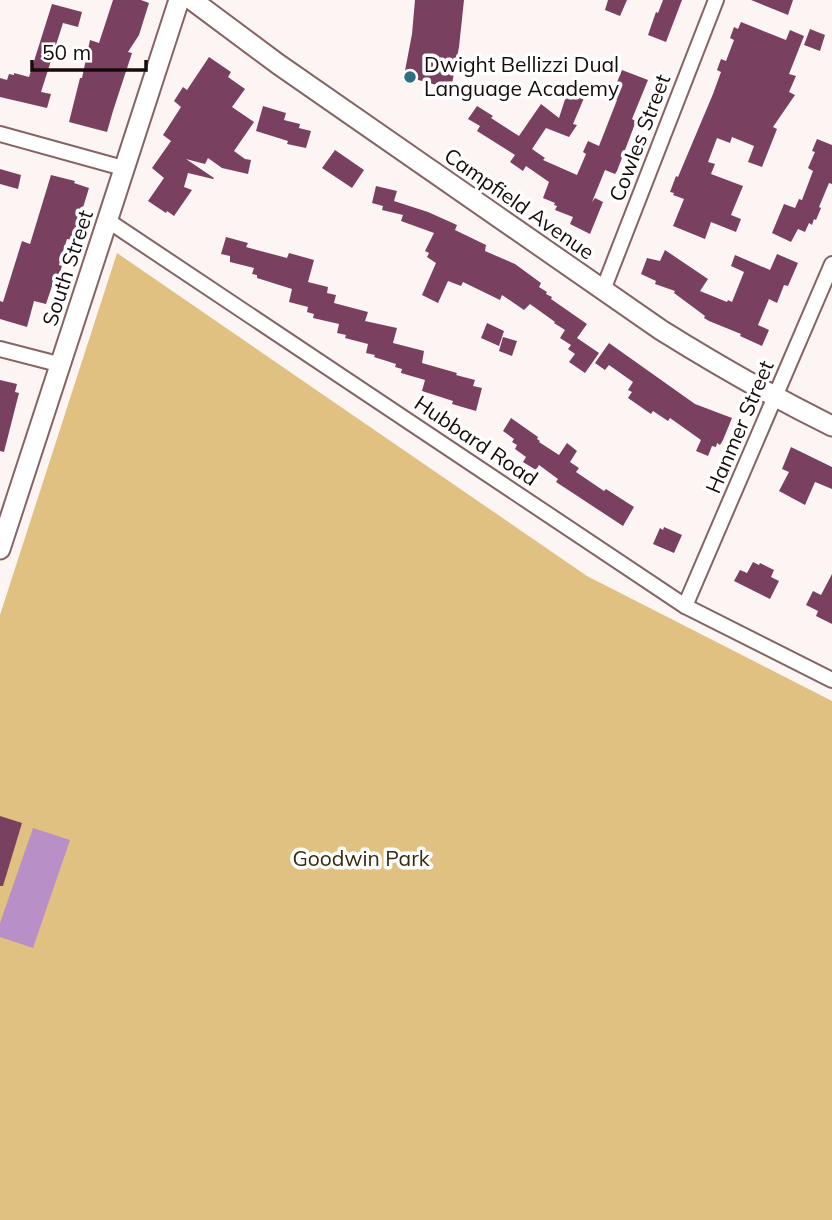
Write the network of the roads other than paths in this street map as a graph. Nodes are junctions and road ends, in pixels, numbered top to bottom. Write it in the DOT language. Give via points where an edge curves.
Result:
graph roads {
  1 [pos="179,0"];
  2 [pos="192,0"];
  3 [pos="716,0"];
  4 [pos="0,134"];
  5 [pos="123,168"];
  6 [pos="107,220"];
  7 [pos="832,264"];
  8 [pos="603,290"];
  9 [pos="0,349"];
  10 [pos="61,365"];
  11 [pos="775,398"];
  12 [pos="832,426"];
  13 [pos="0,549"];
  14 [pos="685,606"];
  15 [pos="832,680"];
  1 -- 5 [label="street, South Street"];
  2 -- 8 [label="street, Campfield Avenue"];
  3 -- 8 [label="street, Cowles Street"];
  4 -- 5 [label="street"];
  5 -- 6 [label="street, South Street"];
  6 -- 10 [label="street, South Street"];
  6 -- 14 [label="street, Hubbard Road"];
  7 -- 11 [label="street, Hanmer Street"];
  8 -- 11 [label="street, Campfield Avenue"];
  9 -- 10 [label="street"];
  10 -- 13 [label="street, South Street"];
  11 -- 12 [label="street, Campfield Avenue"];
  11 -- 14 [label="street, Hanmer Street"];
  14 -- 15 [label="street, Hubbard Road"];
}
